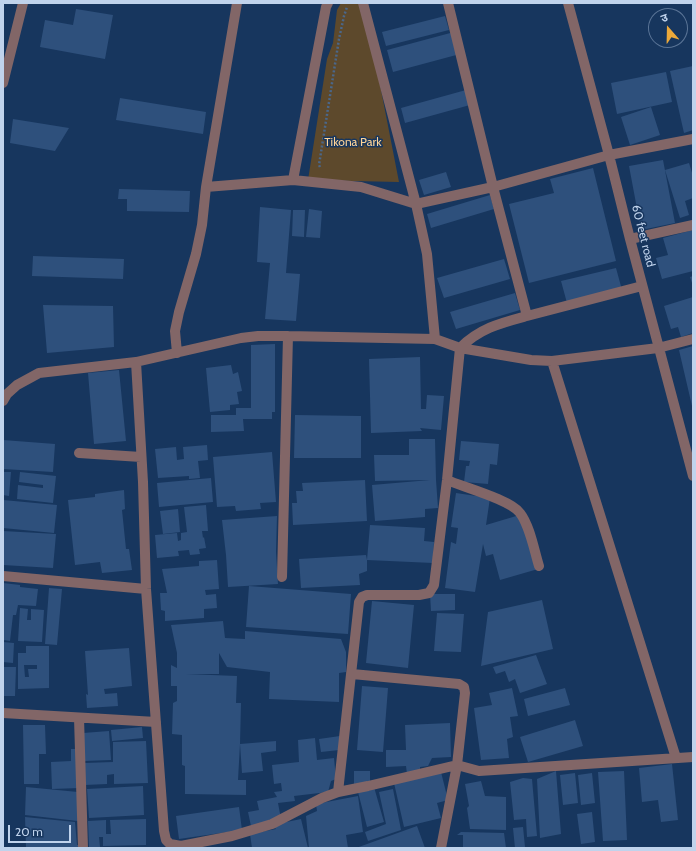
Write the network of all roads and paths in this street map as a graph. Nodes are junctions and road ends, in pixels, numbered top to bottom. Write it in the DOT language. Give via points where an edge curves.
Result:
graph roads {
  1 [pos="22,3"];
  2 [pos="237,3"];
  3 [pos="328,3"];
  4 [pos="363,3"];
  5 [pos="448,3"];
  6 [pos="568,3"];
  7 [pos="347,6"];
  8 [pos="3,83"];
  9 [pos="693,139"];
  10 [pos="610,155"];
  11 [pos="321,169"];
  12 [pos="293,180"];
  13 [pos="206,187"];
  14 [pos="493,188"];
  15 [pos="416,204"];
  16 [pos="693,225"];
  17 [pos="630,239"];
  18 [pos="642,286"];
  19 [pos="528,316"];
  20 [pos="288,336"];
  21 [pos="434,339"];
  22 [pos="693,339"];
  23 [pos="460,348"];
  24 [pos="658,348"];
  25 [pos="177,353"];
  26 [pos="552,361"];
  27 [pos="136,362"];
  28 [pos="3,401"];
  29 [pos="79,453"];
  30 [pos="141,458"];
  31 [pos="693,476"];
  32 [pos="447,480"];
  33 [pos="539,566"];
  34 [pos="3,576"];
  35 [pos="282,576"];
  36 [pos="146,589"];
  37 [pos="352,674"];
  38 [pos="3,713"];
  39 [pos="79,718"];
  40 [pos="156,722"];
  41 [pos="693,757"];
  42 [pos="676,758"];
  43 [pos="457,765"];
  44 [pos="338,792"];
  45 [pos="214,844"];
  46 [pos="83,848"];
  47 [pos="442,848"];
  1 -- 8 [label="street"];
  2 -- 13 [label="street"];
  3 -- 12 [label="street"];
  4 -- 15 [label="street"];
  5 -- 14 [label="street"];
  6 -- 10 [label="street, 60 feet road"];
  7 -- 11 [label="path" via="319,165"];
  9 -- 10 [label="street"];
  10 -- 14 [label="street"];
  10 -- 17 [label="street, 60 feet road"];
  12 -- 13 [label="street"];
  12 -- 15 [label="street" via="361,187"];
  13 -- 25 [label="street" via="196,254 176,325"];
  14 -- 15 [label="street"];
  14 -- 19 [label="street"];
  15 -- 21 [label="street" via="427,254"];
  16 -- 17 [label="street"];
  17 -- 18 [label="street, 60 feet road"];
  18 -- 19 [label="street"];
  18 -- 24 [label="street, 60 feet road"];
  19 -- 23 [label="street" via="492,326 478,333"];
  20 -- 21 [label="street"];
  20 -- 25 [label="street" via="242,338"];
  20 -- 35 [label="street"];
  21 -- 23 [label="street"];
  22 -- 24 [label="street"];
  23 -- 26 [label="street"];
  23 -- 32 [label="street"];
  24 -- 26 [label="street"];
  24 -- 31 [label="street, 60 feet road"];
  25 -- 27 [label="street"];
  26 -- 42 [label="street"];
  27 -- 28 [label="street" via="39,373 17,385"];
  27 -- 30 [label="street"];
  29 -- 30 [label="street"];
  30 -- 36 [label="street"];
  32 -- 33 [label="street" via="509,504 520,512 526,523"];
  32 -- 37 [label="street" via="434,585 429,593 419,595 362,597"];
  34 -- 36 [label="street"];
  36 -- 40 [label="street"];
  37 -- 43 [label="street" via="459,684 464,687"];
  37 -- 44 [label="street"];
  38 -- 39 [label="street"];
  39 -- 40 [label="street"];
  39 -- 46 [label="street"];
  40 -- 45 [label="street" via="166,840 170,844 181,846"];
  41 -- 42 [label="street"];
  42 -- 43 [label="street" via="480,771"];
  43 -- 44 [label="street"];
  43 -- 47 [label="street"];
  44 -- 45 [label="street" via="272,824"];
}
